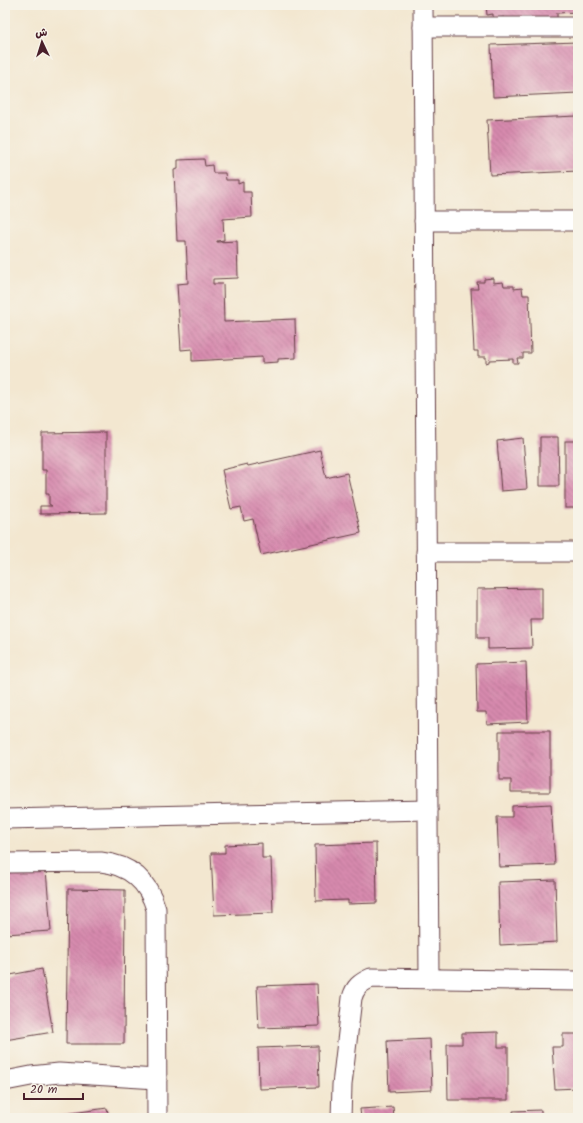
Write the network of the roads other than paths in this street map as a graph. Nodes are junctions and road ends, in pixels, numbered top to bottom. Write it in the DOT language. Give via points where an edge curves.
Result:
graph roads {
  1 [pos="423,5"];
  2 [pos="423,27"];
  3 [pos="578,28"];
  4 [pos="424,221"];
  5 [pos="578,221"];
  6 [pos="426,552"];
  7 [pos="578,552"];
  8 [pos="428,810"];
  9 [pos="5,819"];
  10 [pos="5,863"];
  11 [pos="429,979"];
  12 [pos="578,981"];
  13 [pos="157,1079"];
  14 [pos="5,1081"];
  15 [pos="157,1118"];
  16 [pos="341,1118"];
  1 -- 2 [label="street"];
  2 -- 3 [label="street"];
  2 -- 4 [label="street"];
  4 -- 5 [label="street"];
  4 -- 6 [label="street"];
  6 -- 7 [label="street"];
  6 -- 8 [label="street"];
  8 -- 9 [label="street"];
  8 -- 11 [label="street"];
  10 -- 13 [label="street" via="114,863 126,868 146,885 153,896 156,909"];
  11 -- 12 [label="street"];
  11 -- 16 [label="street" via="371,978 355,989 343,1077"];
  13 -- 14 [label="street" via="52,1073"];
  13 -- 15 [label="street"];
}
